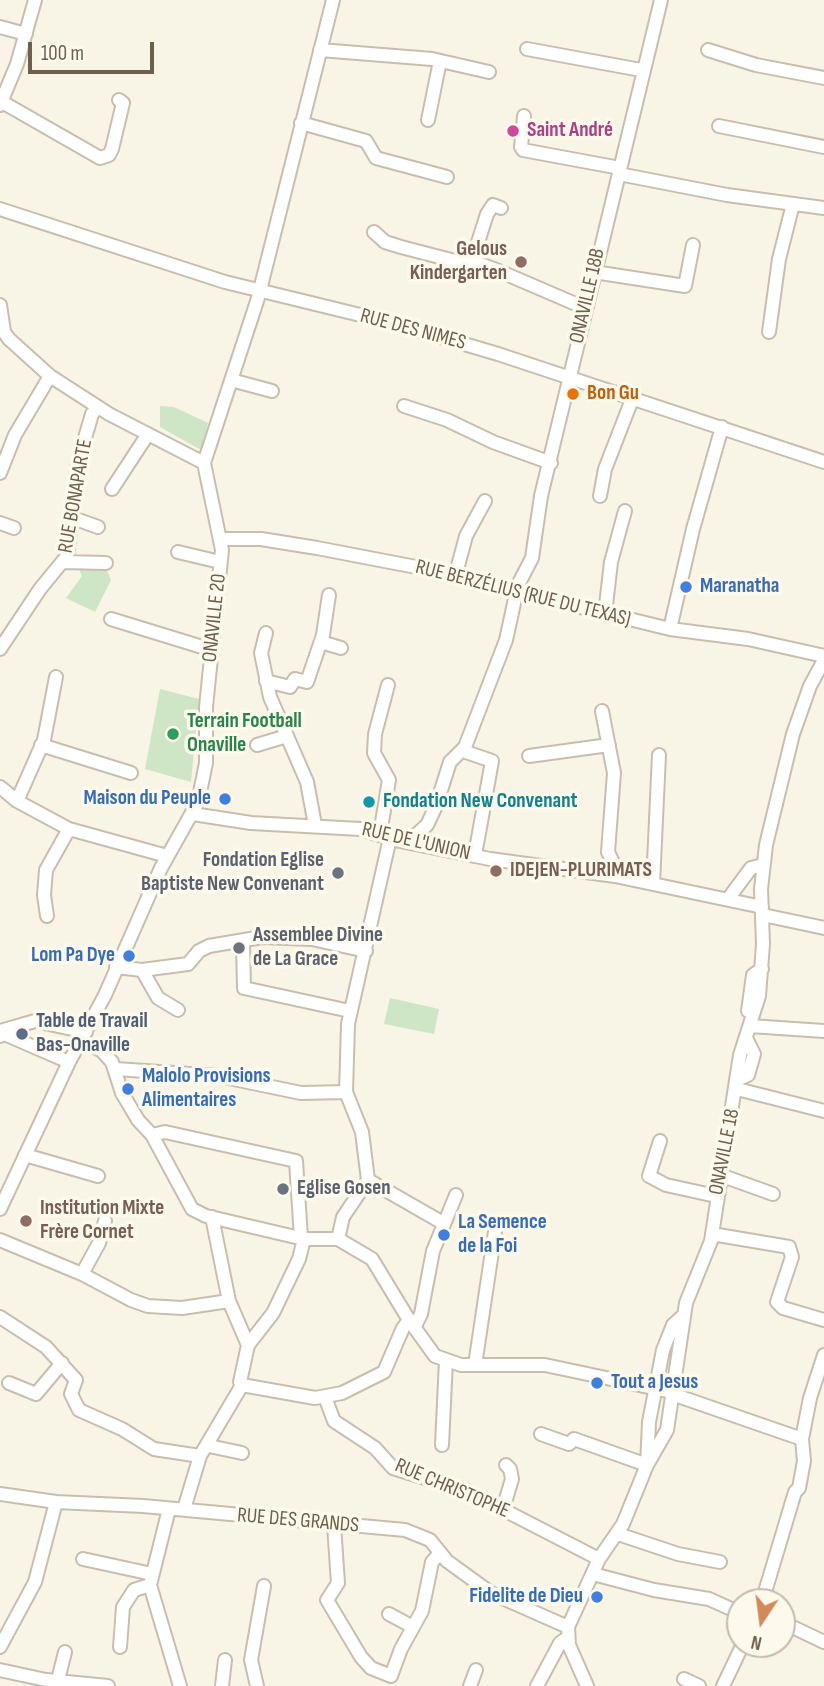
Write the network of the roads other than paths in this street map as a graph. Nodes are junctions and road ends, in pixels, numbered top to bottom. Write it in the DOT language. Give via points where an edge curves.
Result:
graph roads {
  1 [pos="35,0"];
  2 [pos="333,0"];
  3 [pos="660,0"];
  4 [pos="0,27"];
  5 [pos="26,34"];
  6 [pos="527,49"];
  7 [pos="320,50"];
  8 [pos="708,50"];
  9 [pos="439,61"];
  10 [pos="641,70"];
  11 [pos="489,72"];
  12 [pos="824,78"];
  13 [pos="119,100"];
  14 [pos="1,103"];
  15 [pos="524,116"];
  16 [pos="428,120"];
  17 [pos="301,123"];
  18 [pos="719,126"];
  19 [pos="824,147"];
  20 [pos="619,171"];
  21 [pos="447,177"];
  22 [pos="793,204"];
  23 [pos="501,208"];
  24 [pos="824,208"];
  25 [pos="0,209"];
  26 [pos="374,232"];
  27 [pos="693,245"];
  28 [pos="472,261"];
  29 [pos="594,272"];
  30 [pos="260,290"];
  31 [pos="0,305"];
  32 [pos="585,309"];
  33 [pos="769,332"];
  34 [pos="50,376"];
  35 [pos="568,378"];
  36 [pos="231,380"];
  37 [pos="272,391"];
  38 [pos="633,397"];
  39 [pos="404,406"];
  40 [pos="98,407"];
  41 [pos="722,427"];
  42 [pos="148,434"];
  43 [pos="824,462"];
  44 [pos="204,463"];
  45 [pos="551,463"];
  46 [pos="0,473"];
  47 [pos="112,489"];
  48 [pos="600,496"];
  49 [pos="485,501"];
  50 [pos="625,511"];
  51 [pos="73,518"];
  52 [pos="0,523"];
  53 [pos="98,527"];
  54 [pos="14,528"];
  55 [pos="222,539"];
  56 [pos="178,552"];
  57 [pos="64,562"];
  58 [pos="220,562"];
  59 [pos="106,563"];
  60 [pos="455,577"];
  61 [pos="517,592"];
  62 [pos="329,596"];
  63 [pos="605,614"];
  64 [pos="111,619"];
  65 [pos="670,629"];
  66 [pos="266,633"];
  67 [pos="321,642"];
  68 [pos="341,648"];
  69 [pos="0,649"];
  70 [pos="212,650"];
  71 [pos="824,658"];
  72 [pos="56,677"];
  73 [pos="266,681"];
  74 [pos="388,685"];
  75 [pos="602,711"];
  76 [pos="287,736"];
  77 [pos="41,745"];
  78 [pos="257,745"];
  79 [pos="609,745"];
  80 [pos="463,751"];
  81 [pos="659,755"];
  82 [pos="529,756"];
  83 [pos="131,773"];
  84 [pos="0,787"];
  85 [pos="18,802"];
  86 [pos="193,814"];
  87 [pos="315,825"];
  88 [pos="69,829"];
  89 [pos="385,836"];
  90 [pos="414,843"];
  91 [pos="475,855"];
  92 [pos="167,856"];
  93 [pos="762,865"];
  94 [pos="615,876"];
  95 [pos="653,884"];
  96 [pos="728,898"];
  97 [pos="762,911"];
  98 [pos="47,916"];
  99 [pos="824,928"];
  100 [pos="243,942"];
  101 [pos="366,951"];
  102 [pos="116,967"];
  103 [pos="142,970"];
  104 [pos="762,970"];
  105 [pos="178,1010"];
  106 [pos="349,1011"];
  107 [pos="748,1011"];
  108 [pos="824,1031"];
  109 [pos="748,1032"];
  110 [pos="1,1034"];
  111 [pos="84,1036"];
  112 [pos="69,1062"];
  113 [pos="116,1069"];
  114 [pos="738,1084"];
  115 [pos="346,1092"];
  116 [pos="824,1111"];
  117 [pos="152,1135"];
  118 [pos="660,1141"];
  119 [pos="25,1155"];
  120 [pos="720,1175"];
  121 [pos="98,1176"];
  122 [pos="368,1180"];
  123 [pos="3,1194"];
  124 [pos="773,1194"];
  125 [pos="456,1195"];
  126 [pos="716,1196"];
  127 [pos="0,1209"];
  128 [pos="212,1217"];
  129 [pos="105,1221"];
  130 [pos="443,1223"];
  131 [pos="496,1225"];
  132 [pos="712,1234"];
  133 [pos="302,1238"];
  134 [pos="338,1239"];
  135 [pos="0,1240"];
  136 [pos="82,1274"];
  137 [pos="229,1301"];
  138 [pos="684,1315"];
  139 [pos="0,1317"];
  140 [pos="824,1320"];
  141 [pos="412,1323"];
  142 [pos="248,1345"];
  143 [pos="824,1355"];
  144 [pos="446,1360"];
  145 [pos="62,1363"];
  146 [pos="475,1365"];
  147 [pos="9,1383"];
  148 [pos="242,1385"];
  149 [pos="657,1388"];
  150 [pos="672,1393"];
  151 [pos="325,1397"];
  152 [pos="541,1434"];
  153 [pos="802,1439"];
  154 [pos="442,1445"];
  155 [pos="205,1451"];
  156 [pos="242,1453"];
  157 [pos="506,1465"];
  158 [pos="647,1465"];
  159 [pos="0,1494"];
  160 [pos="56,1502"];
  161 [pos="169,1509"];
  162 [pos="184,1509"];
  163 [pos="503,1509"];
  164 [pos="334,1525"];
  165 [pos="618,1534"];
  166 [pos="440,1553"];
  167 [pos="83,1559"];
  168 [pos="599,1559"];
  169 [pos="720,1562"];
  170 [pos="593,1574"];
  171 [pos="151,1579"];
  172 [pos="264,1586"];
  173 [pos="765,1588"];
  174 [pos="726,1607"];
  175 [pos="389,1614"];
  176 [pos="413,1627"];
  177 [pos="796,1629"];
  178 [pos="567,1632"];
  179 [pos="824,1642"];
  180 [pos="0,1647"];
  181 [pos="120,1647"];
  182 [pos="65,1652"];
  183 [pos="736,1658"];
  184 [pos="225,1660"];
  185 [pos="0,1670"];
  186 [pos="476,1670"];
  187 [pos="684,1679"];
  188 [pos="49,1682"];
  189 [pos="108,1686"];
  190 [pos="180,1686"];
  191 [pos="222,1686"];
  192 [pos="257,1686"];
  193 [pos="470,1686"];
  194 [pos="537,1686"];
  195 [pos="587,1686"];
  196 [pos="699,1686"];
  197 [pos="723,1686"];
  1 -- 5 [label="street"];
  2 -- 7 [label="street, ONAVILLE 20"];
  3 -- 10 [label="street, ONAVILLE 18B"];
  4 -- 5 [label="street"];
  5 -- 14 [label="street"];
  6 -- 10 [label="street"];
  7 -- 9 [label="street"];
  7 -- 17 [label="street, ONAVILLE 20"];
  8 -- 12 [label="street"];
  9 -- 11 [label="street"];
  9 -- 16 [label="street"];
  10 -- 20 [label="street, ONAVILLE 18B"];
  13 -- 14 [label="street" via="123,103 112,149 100,158"];
  15 -- 20 [label="street" via="523,150"];
  17 -- 21 [label="street" via="366,141 376,158"];
  17 -- 30 [label="street, ONAVILLE 20"];
  18 -- 19 [label="street"];
  20 -- 22 [label="street"];
  20 -- 29 [label="street, ONAVILLE 18B"];
  22 -- 24 [label="street"];
  22 -- 33 [label="street"];
  23 -- 28 [label="street" via="493,205 487,214"];
  25 -- 30 [label="street, RUE DES NIMES"];
  26 -- 28 [label="street" via="401,247"];
  27 -- 29 [label="street" via="685,286"];
  28 -- 32 [label="street"];
  29 -- 32 [label="street, ONAVILLE 18B"];
  30 -- 35 [label="street, RUE DES NIMES" via="393,323"];
  30 -- 36 [label="street, ONAVILLE 20"];
  31 -- 34 [label="street" via="9,340"];
  32 -- 35 [label="street, ONAVILLE 18B"];
  34 -- 40 [label="street"];
  34 -- 46 [label="street" via="19,426"];
  35 -- 38 [label="street, RUE DES NIMES"];
  35 -- 45 [label="street, ONAVILLE 18B"];
  36 -- 37 [label="street"];
  36 -- 44 [label="street, ONAVILLE 20"];
  38 -- 41 [label="street, RUE DES NIMES"];
  38 -- 48 [label="street" via="605,469"];
  39 -- 45 [label="street"];
  40 -- 42 [label="street"];
  40 -- 51 [label="street, RUE BONAPARTE" via="78,462"];
  41 -- 43 [label="street, RUE DES NIMES"];
  41 -- 65 [label="street" via="692,529"];
  42 -- 44 [label="street"];
  42 -- 47 [label="street"];
  44 -- 55 [label="street, ONAVILLE 20"];
  45 -- 61 [label="street, ONAVILLE 18B" via="532,558"];
  49 -- 60 [label="street" via="466,536"];
  50 -- 63 [label="street" via="611,562"];
  51 -- 53 [label="street"];
  51 -- 57 [label="street, RUE BONAPARTE"];
  52 -- 54 [label="street"];
  55 -- 58 [label="street, ONAVILLE 20"];
  55 -- 60 [label="street, RUE BERZÉLIUS (RUE DU TEXAS)" via="261,539 317,548"];
  56 -- 58 [label="street"];
  57 -- 59 [label="street"];
  57 -- 69 [label="street, RUE BONAPARTE"];
  58 -- 70 [label="street, ONAVILLE 20"];
  60 -- 61 [label="street, RUE BERZÉLIUS (RUE DU TEXAS)"];
  61 -- 63 [label="street, RUE BERZÉLIUS (RUE DU TEXAS)"];
  61 -- 80 [label="street, ONAVILLE 18B" via="506,640"];
  62 -- 67 [label="street"];
  63 -- 65 [label="street, RUE BERZÉLIUS (RUE DU TEXAS)"];
  64 -- 70 [label="street"];
  65 -- 71 [label="street, RUE BERZÉLIUS (RUE DU TEXAS)" via="748,639"];
  66 -- 73 [label="street" via="261,653"];
  67 -- 68 [label="street"];
  67 -- 73 [label="street" via="307,682 295,679 290,687"];
  70 -- 86 [label="street, ONAVILLE 20" via="206,762"];
  71 -- 93 [label="street, ONAVILLE 18" via="793,734"];
  72 -- 77 [label="street"];
  73 -- 76 [label="street"];
  74 -- 89 [label="street" via="374,753 389,780"];
  75 -- 79 [label="street"];
  76 -- 78 [label="street"];
  76 -- 87 [label="street" via="310,792"];
  77 -- 83 [label="street"];
  77 -- 85 [label="street"];
  79 -- 82 [label="street"];
  79 -- 94 [label="street" via="614,787 608,852"];
  80 -- 90 [label="street, ONAVILLE 18B" via="447,767 436,806"];
  80 -- 91 [label="street" via="492,761"];
  81 -- 95 [label="street"];
  84 -- 85 [label="street"];
  85 -- 88 [label="street"];
  86 -- 87 [label="street, RUE DE L'UNION" via="251,823"];
  86 -- 92 [label="street, ONAVILLE 20"];
  87 -- 89 [label="street, RUE DE L'UNION"];
  88 -- 92 [label="street"];
  88 -- 98 [label="street" via="46,870"];
  89 -- 90 [label="street, RUE DE L'UNION"];
  89 -- 101 [label="street"];
  90 -- 91 [label="street, RUE DE L'UNION"];
  91 -- 94 [label="street, RUE DE L'UNION"];
  92 -- 102 [label="street, ONAVILLE 20"];
  93 -- 96 [label="street" via="751,869"];
  93 -- 97 [label="street, ONAVILLE 18"];
  94 -- 95 [label="street, RUE DE L'UNION"];
  95 -- 96 [label="street, RUE DE L'UNION"];
  96 -- 97 [label="street, RUE DE L'UNION"];
  97 -- 99 [label="street, RUE DE L'UNION"];
  97 -- 104 [label="street, ONAVILLE 18"];
  100 -- 101 [label="street" via="262,937 312,939"];
  100 -- 103 [label="street" via="209,946 188,964"];
  100 -- 106 [label="street" via="244,988"];
  101 -- 106 [label="street"];
  102 -- 103 [label="street"];
  102 -- 111 [label="street, ONAVILLE 20"];
  103 -- 105 [label="street" via="158,998"];
  104 -- 107 [label="street" via="753,975"];
  104 -- 109 [label="street, ONAVILLE 18"];
  106 -- 115 [label="street"];
  108 -- 109 [label="street"];
  109 -- 114 [label="street, ONAVILLE 18"];
  110 -- 111 [label="street" via="35,1021"];
  110 -- 112 [label="street"];
  111 -- 112 [label="street, ONAVILLE 20"];
  111 -- 113 [label="street"];
  112 -- 119 [label="street, ONAVILLE 20"];
  113 -- 115 [label="street" via="219,1076 302,1093"];
  113 -- 117 [label="street" via="122,1093"];
  114 -- 116 [label="street"];
  114 -- 120 [label="street, ONAVILLE 18"];
  115 -- 122 [label="street" via="362,1132"];
  117 -- 128 [label="street" via="191,1209"];
  117 -- 133 [label="street" via="165,1132 296,1161"];
  118 -- 126 [label="street" via="649,1176 666,1185"];
  119 -- 121 [label="street"];
  119 -- 123 [label="street, ONAVILLE 20"];
  120 -- 124 [label="street"];
  120 -- 126 [label="street, ONAVILLE 18"];
  122 -- 130 [label="street"];
  122 -- 134 [label="street" via="343,1217"];
  123 -- 127 [label="street, ONAVILLE 20"];
  125 -- 130 [label="street"];
  126 -- 132 [label="street, ONAVILLE 18"];
  128 -- 133 [label="street"];
  128 -- 137 [label="street"];
  129 -- 136 [label="street"];
  130 -- 141 [label="street" via="432,1251 421,1314"];
  131 -- 146 [label="street"];
  132 -- 138 [label="street, ONAVILLE 18"];
  132 -- 140 [label="street" via="789,1247 792,1257 776,1298 783,1308"];
  133 -- 134 [label="street"];
  133 -- 142 [label="street" via="299,1259 273,1312"];
  134 -- 141 [label="street" via="372,1259"];
  135 -- 136 [label="street"];
  136 -- 137 [label="street" via="148,1306 182,1308"];
  137 -- 142 [label="street"];
  138 -- 149 [label="street" via="673,1325 663,1350"];
  138 -- 150 [label="street, ONAVILLE 18"];
  139 -- 145 [label="street" via="47,1347"];
  141 -- 144 [label="street" via="429,1351"];
  141 -- 151 [label="street" via="384,1372"];
  142 -- 148 [label="street"];
  143 -- 153 [label="street"];
  144 -- 146 [label="street"];
  144 -- 154 [label="street"];
  145 -- 147 [label="street" via="36,1394"];
  145 -- 155 [label="street" via="76,1380 71,1394 79,1410 163,1451"];
  146 -- 149 [label="street" via="545,1365"];
  148 -- 151 [label="street"];
  148 -- 155 [label="street"];
  149 -- 150 [label="street"];
  149 -- 158 [label="street" via="646,1440"];
  150 -- 153 [label="street"];
  150 -- 158 [label="street, ONAVILLE 18" via="667,1430"];
  151 -- 163 [label="street, RUE CHRISTOPHE" via="334,1421 375,1448 393,1468 467,1491"];
  152 -- 158 [label="street" via="569,1444 574,1439"];
  153 -- 173 [label="street" via="799,1488"];
  155 -- 156 [label="street"];
  155 -- 162 [label="street"];
  157 -- 163 [label="street" via="512,1479"];
  158 -- 165 [label="street, ONAVILLE 18"];
  159 -- 160 [label="street, RUE DES GRANDS"];
  160 -- 161 [label="street, RUE DES GRANDS"];
  160 -- 180 [label="street" via="35,1582"];
  161 -- 162 [label="street, RUE DES GRANDS"];
  161 -- 171 [label="street"];
  162 -- 164 [label="street, RUE DES GRANDS"];
  163 -- 168 [label="street, RUE CHRISTOPHE"];
  164 -- 166 [label="street, RUE DES GRANDS" via="415,1533 430,1540"];
  164 -- 176 [label="street" via="338,1583 327,1600 361,1657 371,1668 391,1676"];
  165 -- 168 [label="street, ONAVILLE 18"];
  165 -- 169 [label="street"];
  166 -- 176 [label="street" via="432,1562 422,1611"];
  166 -- 178 [label="street, RUE DES GRANDS" via="491,1593"];
  167 -- 171 [label="street"];
  168 -- 170 [label="street, ONAVILLE 18"];
  170 -- 174 [label="street"];
  170 -- 178 [label="street, ONAVILLE 18"];
  171 -- 181 [label="street" via="134,1590 123,1607"];
  171 -- 190 [label="street"];
  172 -- 192 [label="street" via="250,1660"];
  175 -- 176 [label="street"];
  177 -- 179 [label="street"];
  178 -- 194 [label="street, ONAVILLE 18"];
  178 -- 195 [label="street"];
  182 -- 188 [label="street"];
  183 -- 197 [label="street"];
  184 -- 191 [label="street"];
  185 -- 188 [label="street"];
  186 -- 193 [label="street"];
  187 -- 196 [label="street"];
  188 -- 189 [label="street"];
}
